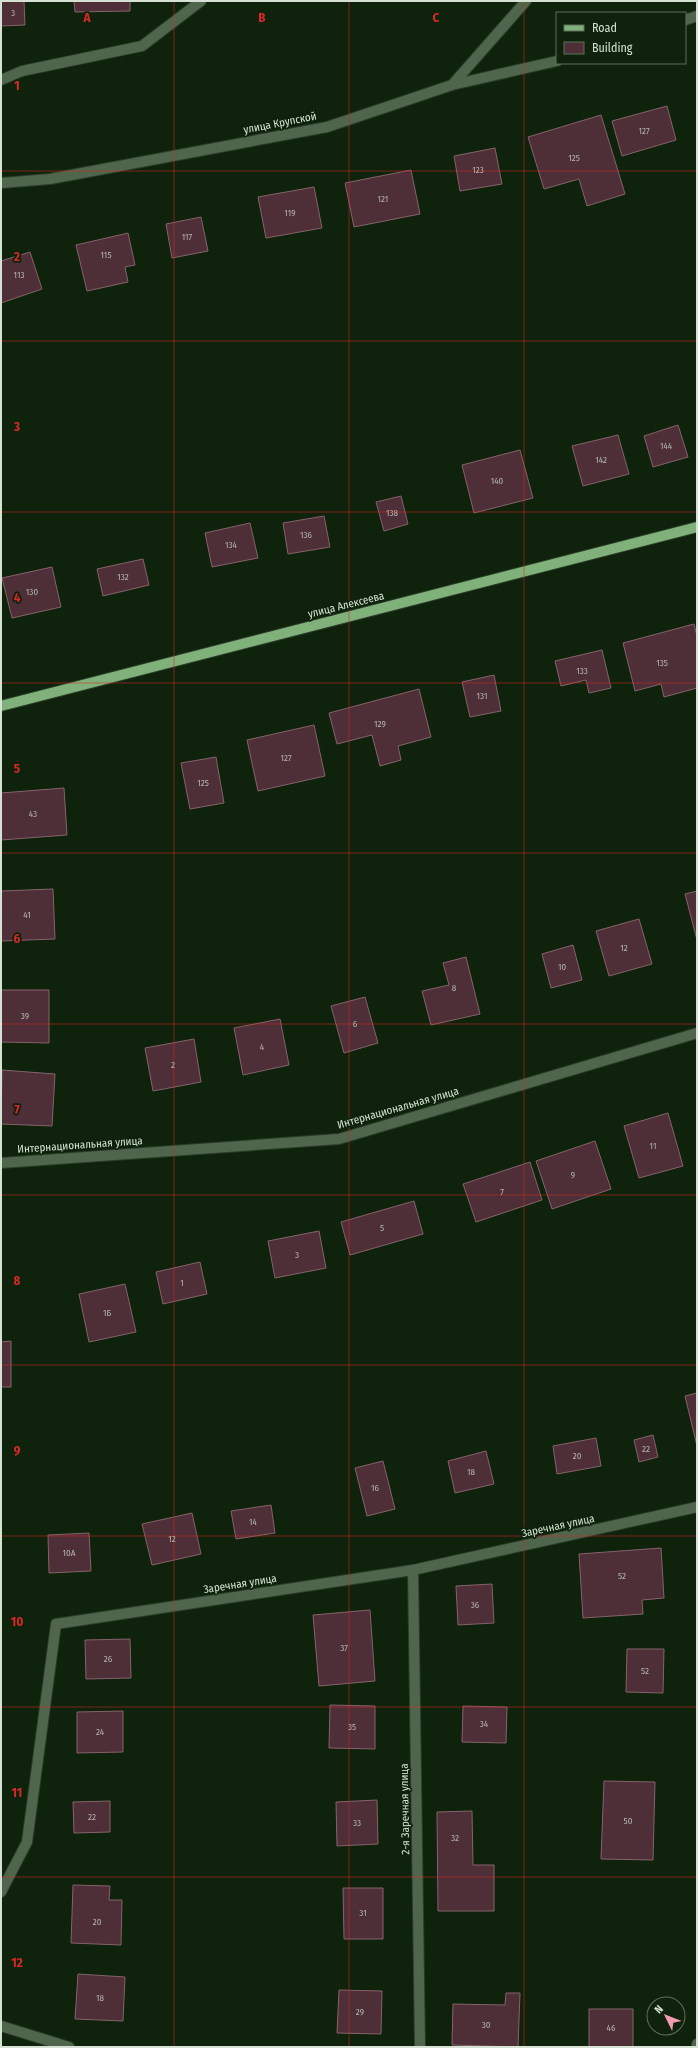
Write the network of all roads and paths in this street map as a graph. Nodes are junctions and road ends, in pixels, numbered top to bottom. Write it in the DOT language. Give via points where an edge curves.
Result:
graph roads {
  1 [pos="201,1"];
  2 [pos="526,1"];
  3 [pos="697,16"];
  4 [pos="686,20"];
  5 [pos="556,62"];
  6 [pos="1,80"];
  7 [pos="452,85"];
  8 [pos="1,183"];
  9 [pos="697,527"];
  10 [pos="1,706"];
  11 [pos="697,1033"];
  12 [pos="1,1163"];
  13 [pos="697,1507"];
  14 [pos="413,1570"];
  15 [pos="1,1892"];
  16 [pos="1,2026"];
  17 [pos="697,2044"];
  18 [pos="69,2047"];
  19 [pos="420,2047"];
  20 [pos="697,2047"];
  1 -- 6 [label="street" via="142,46 22,71"];
  2 -- 7 [label="street"];
  3 -- 4 [label="street"];
  5 -- 7 [label="street, улица Крупской"];
  7 -- 8 [label="street, улица Крупской" via="327,127 50,179"];
  9 -- 10 [label="main road, улица Алексеева"];
  11 -- 12 [label="street, Интернациональная улица" via="339,1139"];
  13 -- 14 [label="street, Заречная улица"];
  14 -- 15 [label="street, Заречная улица" via="56,1624 27,1842"];
  14 -- 19 [label="street, 2-я Заречная улица"];
  16 -- 18 [label="street"];
  17 -- 20 [label="street"];
}
